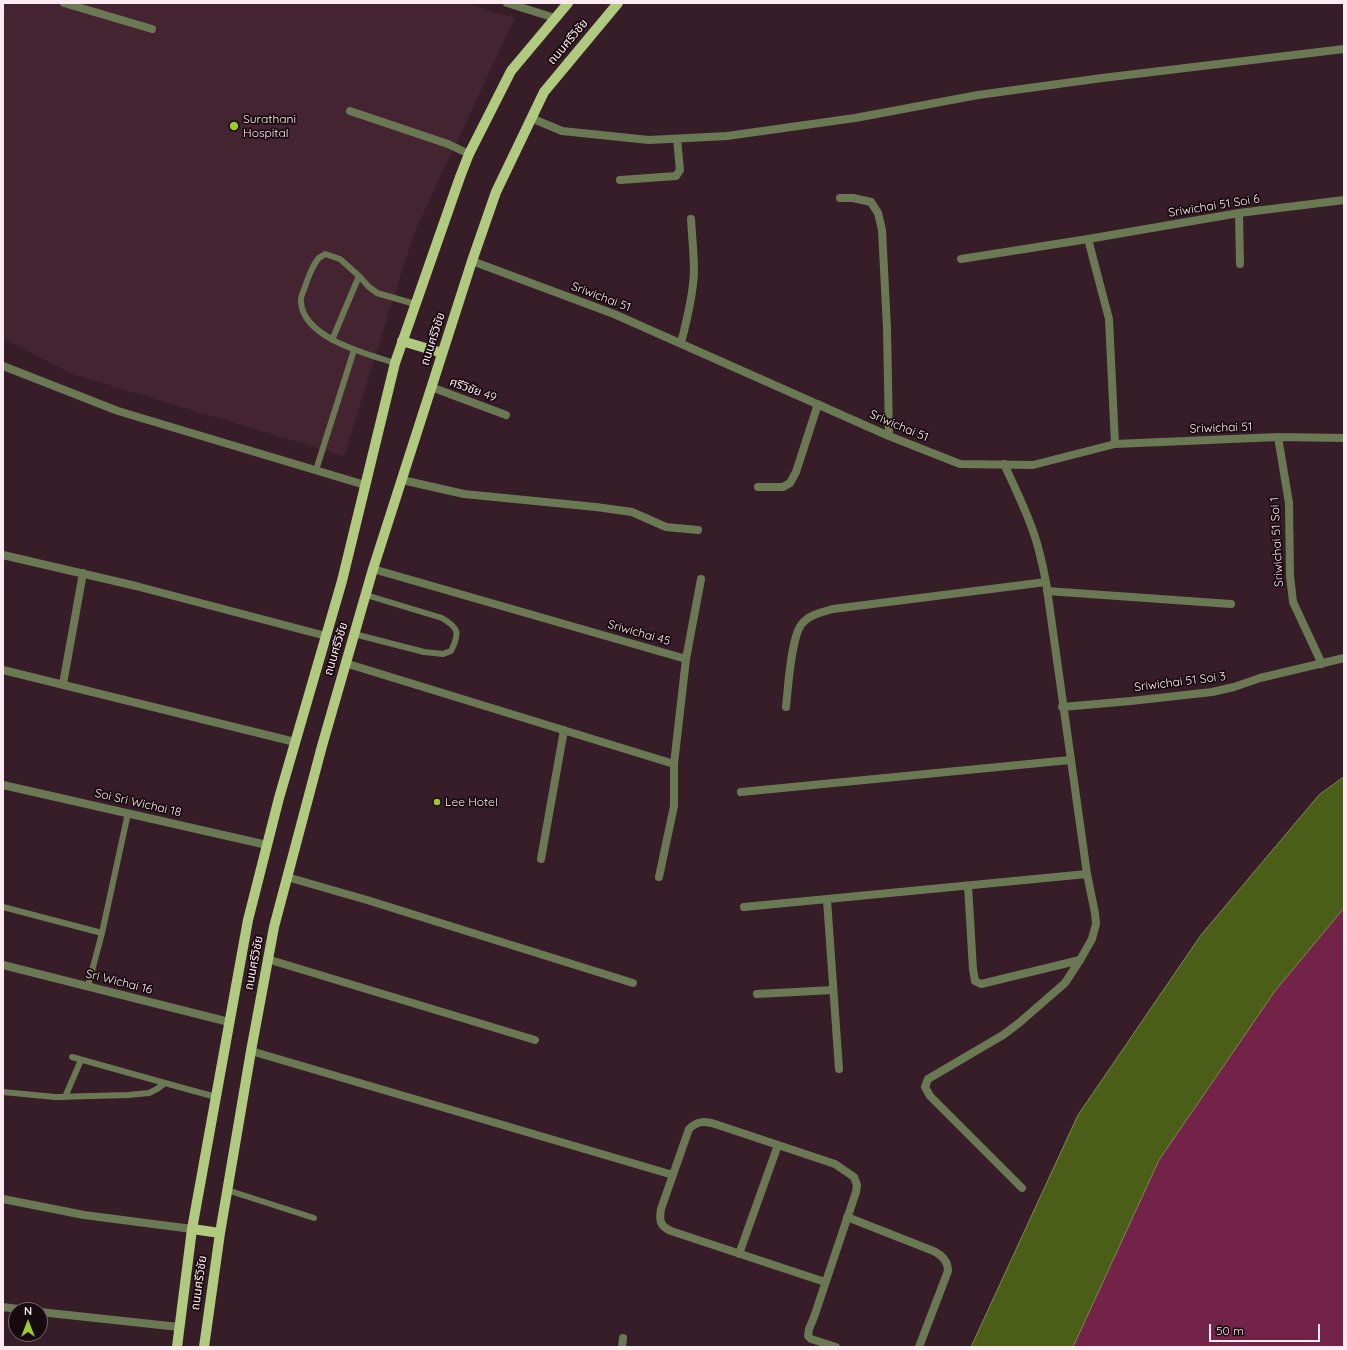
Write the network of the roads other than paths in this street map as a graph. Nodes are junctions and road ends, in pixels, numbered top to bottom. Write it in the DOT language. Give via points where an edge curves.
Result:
graph roads {
  1 [pos="64,3"];
  2 [pos="507,3"];
  3 [pos="568,3"];
  4 [pos="618,3"];
  5 [pos="555,18"];
  6 [pos="152,29"];
  7 [pos="1344,49"];
  8 [pos="350,111"];
  9 [pos="531,118"];
  10 [pos="677,138"];
  11 [pos="469,154"];
  12 [pos="620,180"];
  13 [pos="840,198"];
  14 [pos="1344,200"];
  15 [pos="1239,213"];
  16 [pos="691,219"];
  17 [pos="1088,239"];
  18 [pos="962,259"];
  19 [pos="472,260"];
  20 [pos="1240,264"];
  21 [pos="359,276"];
  22 [pos="415,304"];
  23 [pos="332,340"];
  24 [pos="402,341"];
  25 [pos="681,343"];
  26 [pos="354,350"];
  27 [pos="442,353"];
  28 [pos="394,363"];
  29 [pos="3,366"];
  30 [pos="431,387"];
  31 [pos="818,404"];
  32 [pos="506,415"];
  33 [pos="889,436"];
  34 [pos="1278,437"];
  35 [pos="1344,438"];
  36 [pos="1115,444"];
  37 [pos="1004,464"];
  38 [pos="316,470"];
  39 [pos="402,480"];
  40 [pos="365,485"];
  41 [pos="758,487"];
  42 [pos="698,530"];
  43 [pos="3,555"];
  44 [pos="373,568"];
  45 [pos="83,574"];
  46 [pos="701,579"];
  47 [pos="1046,582"];
  48 [pos="1047,591"];
  49 [pos="366,595"];
  50 [pos="1231,604"];
  51 [pos="354,634"];
  52 [pos="326,636"];
  53 [pos="1344,658"];
  54 [pos="686,659"];
  55 [pos="345,663"];
  56 [pos="1322,664"];
  57 [pos="3,670"];
  58 [pos="64,684"];
  59 [pos="786,707"];
  60 [pos="1062,707"];
  61 [pos="564,730"];
  62 [pos="295,742"];
  63 [pos="1070,760"];
  64 [pos="674,764"];
  65 [pos="3,785"];
  66 [pos="741,792"];
  67 [pos="128,813"];
  68 [pos="267,845"];
  69 [pos="541,859"];
  70 [pos="1087,874"];
  71 [pos="287,877"];
  72 [pos="659,877"];
  73 [pos="968,886"];
  74 [pos="826,900"];
  75 [pos="3,907"];
  76 [pos="744,907"];
  77 [pos="102,933"];
  78 [pos="267,959"];
  79 [pos="1080,960"];
  80 [pos="3,966"];
  81 [pos="633,983"];
  82 [pos="88,986"];
  83 [pos="833,990"];
  84 [pos="757,994"];
  85 [pos="229,1022"];
  86 [pos="535,1040"];
  87 [pos="251,1051"];
  88 [pos="72,1057"];
  89 [pos="81,1060"];
  90 [pos="839,1069"];
  91 [pos="165,1083"];
  92 [pos="3,1092"];
  93 [pos="65,1097"];
  94 [pos="216,1097"];
  95 [pos="778,1145"];
  96 [pos="672,1175"];
  97 [pos="1022,1188"];
  98 [pos="227,1190"];
  99 [pos="3,1199"];
  100 [pos="847,1217"];
  101 [pos="314,1218"];
  102 [pos="192,1229"];
  103 [pos="220,1233"];
  104 [pos="739,1254"];
  105 [pos="825,1282"];
  106 [pos="48,1313"];
  107 [pos="179,1327"];
  108 [pos="623,1338"];
  109 [pos="177,1347"];
  110 [pos="204,1347"];
  111 [pos="622,1347"];
  112 [pos="836,1347"];
  113 [pos="919,1347"];
  1 -- 6 [label="street"];
  2 -- 5 [label="street"];
  3 -- 5 [label="main road, ถนนศรีวิชัย"];
  4 -- 9 [label="main road, ถนนศรีวิชัย" via="544,92"];
  5 -- 11 [label="main road, ถนนศรีวิชัย" via="511,71"];
  7 -- 10 [label="street" via="978,95 855,118 726,136"];
  8 -- 11 [label="street" via="448,144"];
  9 -- 10 [label="street" via="562,131 649,140"];
  9 -- 19 [label="main road, ถนนศรีวิชัย" via="496,192"];
  10 -- 12 [label="street" via="680,170 676,176"];
  11 -- 22 [label="main road, ถนนศรีวิชัย"];
  13 -- 33 [label="street" via="870,202 878,213 882,230"];
  14 -- 15 [label="street, Sriwichai 51 Soi 6"];
  15 -- 17 [label="street, Sriwichai 51 Soi 6"];
  15 -- 20 [label="street"];
  16 -- 25 [label="street" via="694,272 688,316"];
  17 -- 18 [label="street, Sriwichai 51 Soi 6"];
  17 -- 36 [label="street" via="1109,319"];
  19 -- 25 [label="street, Sriwichai 51" via="614,314"];
  19 -- 27 [label="main road, ถนนศรีวิชัย"];
  21 -- 22 [label="lane" via="377,293"];
  21 -- 23 [label="lane"];
  21 -- 23 [label="lane" via="340,259 325,254 318,259 306,283 300,301 303,313 311,325"];
  22 -- 24 [label="main road, ถนนศรีวิชัย"];
  23 -- 26 [label="lane"];
  24 -- 27 [label="main road"];
  24 -- 28 [label="main road, ถนนศรีวิชัย"];
  25 -- 31 [label="street, Sriwichai 51"];
  26 -- 28 [label="lane"];
  26 -- 38 [label="lane"];
  27 -- 30 [label="main road, ถนนศรีวิชัย"];
  28 -- 40 [label="main road, ถนนศรีวิชัย"];
  29 -- 38 [label="street" via="118,411"];
  30 -- 32 [label="street, ศรีวิชัย 49"];
  30 -- 39 [label="main road, ถนนศรีวิชัย"];
  31 -- 33 [label="street, Sriwichai 51"];
  31 -- 41 [label="street" via="790,483 783,487"];
  33 -- 37 [label="street, Sriwichai 51" via="960,464"];
  34 -- 35 [label="street, Sriwichai 51"];
  34 -- 36 [label="street, Sriwichai 51"];
  34 -- 56 [label="street, Sriwichai 51 Soi 1" via="1289,503 1293,602"];
  36 -- 37 [label="street, Sriwichai 51" via="1033,465"];
  37 -- 47 [label="street" via="1036,539"];
  38 -- 40 [label="street"];
  39 -- 42 [label="street" via="464,494 632,512 666,527"];
  39 -- 44 [label="main road, ถนนศรีวิชัย"];
  40 -- 52 [label="main road, ถนนศรีวิชัย"];
  43 -- 45 [label="street"];
  44 -- 49 [label="main road, ถนนศรีวิชัย"];
  44 -- 54 [label="street, Sriwichai 45"];
  45 -- 52 [label="street"];
  45 -- 58 [label="street"];
  46 -- 54 [label="street"];
  47 -- 48 [label="street"];
  47 -- 59 [label="street" via="833,609 813,616 801,625 794,638"];
  48 -- 50 [label="street"];
  48 -- 60 [label="street"];
  49 -- 51 [label="main road, ถนนศรีวิชัย"];
  49 -- 51 [label="lane" via="442,618 457,631 456,641 452,651 443,654 424,652"];
  51 -- 55 [label="main road, ถนนศรีวิชัย"];
  52 -- 62 [label="main road, ถนนศรีวิชัย"];
  53 -- 56 [label="street, Sriwichai 51 Soi 3"];
  54 -- 64 [label="street"];
  55 -- 61 [label="street"];
  55 -- 71 [label="main road, ถนนศรีวิชัย"];
  56 -- 60 [label="street, Sriwichai 51 Soi 3" via="1212,692"];
  57 -- 58 [label="street"];
  58 -- 62 [label="street"];
  60 -- 63 [label="street"];
  61 -- 64 [label="street"];
  61 -- 69 [label="street"];
  62 -- 68 [label="main road, ถนนศรีวิชัย"];
  63 -- 66 [label="street"];
  63 -- 70 [label="street"];
  64 -- 72 [label="street" via="674,806"];
  65 -- 67 [label="street, Soi Sri Wichai 18"];
  67 -- 68 [label="street, Soi Sri Wichai 18"];
  67 -- 77 [label="lane"];
  68 -- 85 [label="main road, ถนนศรีวิชัย" via="248,920"];
  70 -- 73 [label="street"];
  70 -- 79 [label="street" via="1096,924 1092,938"];
  71 -- 78 [label="main road, ถนนศรีวิชัย"];
  71 -- 81 [label="street"];
  73 -- 74 [label="street"];
  73 -- 79 [label="street" via="975,981 981,984"];
  74 -- 76 [label="street"];
  74 -- 83 [label="street"];
  75 -- 77 [label="lane"];
  77 -- 82 [label="lane"];
  78 -- 86 [label="street"];
  78 -- 87 [label="main road, ถนนศรีวิชัย"];
  79 -- 97 [label="street" via="1065,983 1019,1023 926,1083 925,1087 930,1096"];
  80 -- 82 [label="street, Sri Wichai 16"];
  82 -- 85 [label="street, Sri Wichai 16"];
  83 -- 84 [label="street"];
  83 -- 90 [label="street"];
  85 -- 94 [label="main road, ถนนศรีวิชัย"];
  87 -- 96 [label="street"];
  87 -- 98 [label="main road, ถนนศรีวิชัย"];
  88 -- 89 [label="lane"];
  89 -- 91 [label="lane"];
  89 -- 93 [label="lane"];
  91 -- 93 [label="lane" via="149,1092 128,1095"];
  91 -- 94 [label="lane"];
  92 -- 93 [label="lane"];
  94 -- 102 [label="main road, ถนนศรีวิชัย"];
  95 -- 96 [label="street" via="710,1122 699,1122 689,1129"];
  95 -- 100 [label="street" via="835,1164 854,1177 856,1192"];
  95 -- 104 [label="street"];
  96 -- 104 [label="street" via="661,1209 660,1223 671,1231"];
  98 -- 101 [label="lane"];
  98 -- 103 [label="main road, ถนนศรีวิชัย"];
  99 -- 102 [label="street" via="84,1214"];
  100 -- 105 [label="street"];
  100 -- 113 [label="street" via="945,1258 948,1271"];
  102 -- 103 [label="main road"];
  102 -- 107 [label="main road, ถนนศรีวิชัย"];
  103 -- 110 [label="main road, ถนนศรีวิชัย"];
  104 -- 105 [label="street"];
  105 -- 112 [label="street" via="808,1336"];
  106 -- 107 [label="street"];
  107 -- 109 [label="main road, ถนนศรีวิชัย"];
  108 -- 111 [label="street"];
}
